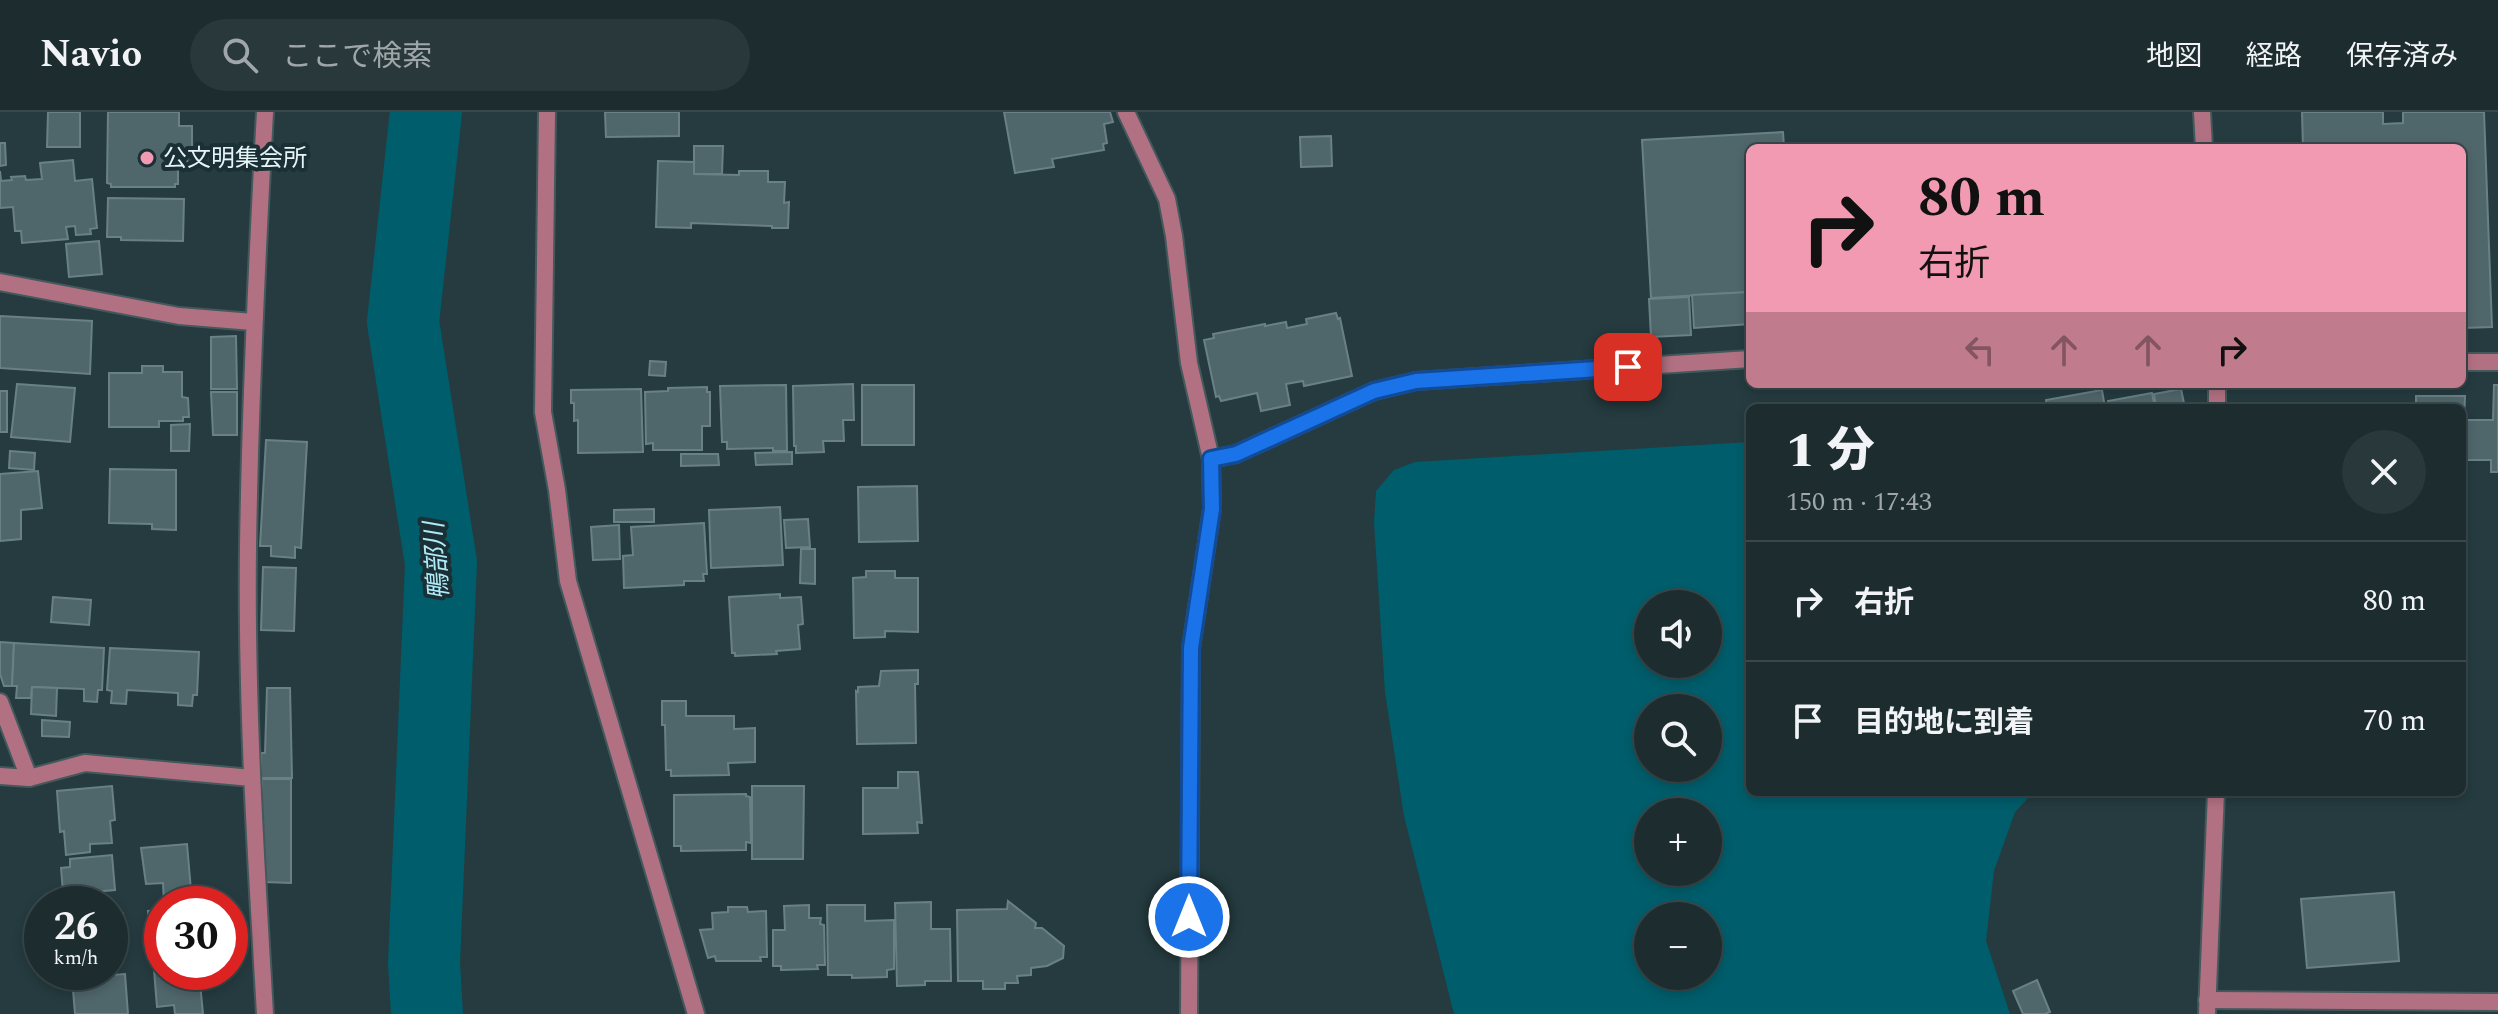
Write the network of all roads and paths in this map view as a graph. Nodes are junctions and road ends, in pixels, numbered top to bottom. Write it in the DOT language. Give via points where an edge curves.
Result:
graph roads {
  1 [pos="265,112"];
  2 [pos="547,112"];
  3 [pos="1126,112"];
  4 [pos="2202,112"];
  5 [pos="2204,144"];
  6 [pos="0,282"];
  7 [pos="253,322"];
  8 [pos="1746,359"];
  9 [pos="2466,362"];
  10 [pos="2498,362"];
  11 [pos="1211,459"];
  12 [pos="0,702"];
  13 [pos="0,776"];
  14 [pos="29,778"];
  15 [pos="252,778"];
  16 [pos="2216,796"];
  17 [pos="2498,1002"];
  18 [pos="2207,1007"];
  19 [pos="265,1014"];
  20 [pos="696,1014"];
  21 [pos="1189,1014"];
  1 -- 7 [label="street"];
  2 -- 20 [label="street" via="543,412 568,581"];
  3 -- 11 [label="street" via="1167,199 1189,363"];
  4 -- 5 [label="street"];
  6 -- 7 [label="street" via="179,316"];
  7 -- 15 [label="street" via="248,550"];
  8 -- 11 [label="street" via="1416,381 1374,391 1236,454"];
  9 -- 10 [label="street"];
  11 -- 21 [label="street" via="1212,509 1191,648"];
  12 -- 14 [label="street"];
  13 -- 14 [label="street"];
  14 -- 15 [label="street" via="85,763"];
  15 -- 19 [label="street"];
  16 -- 18 [label="street"];
  17 -- 18 [label="street"];
}
